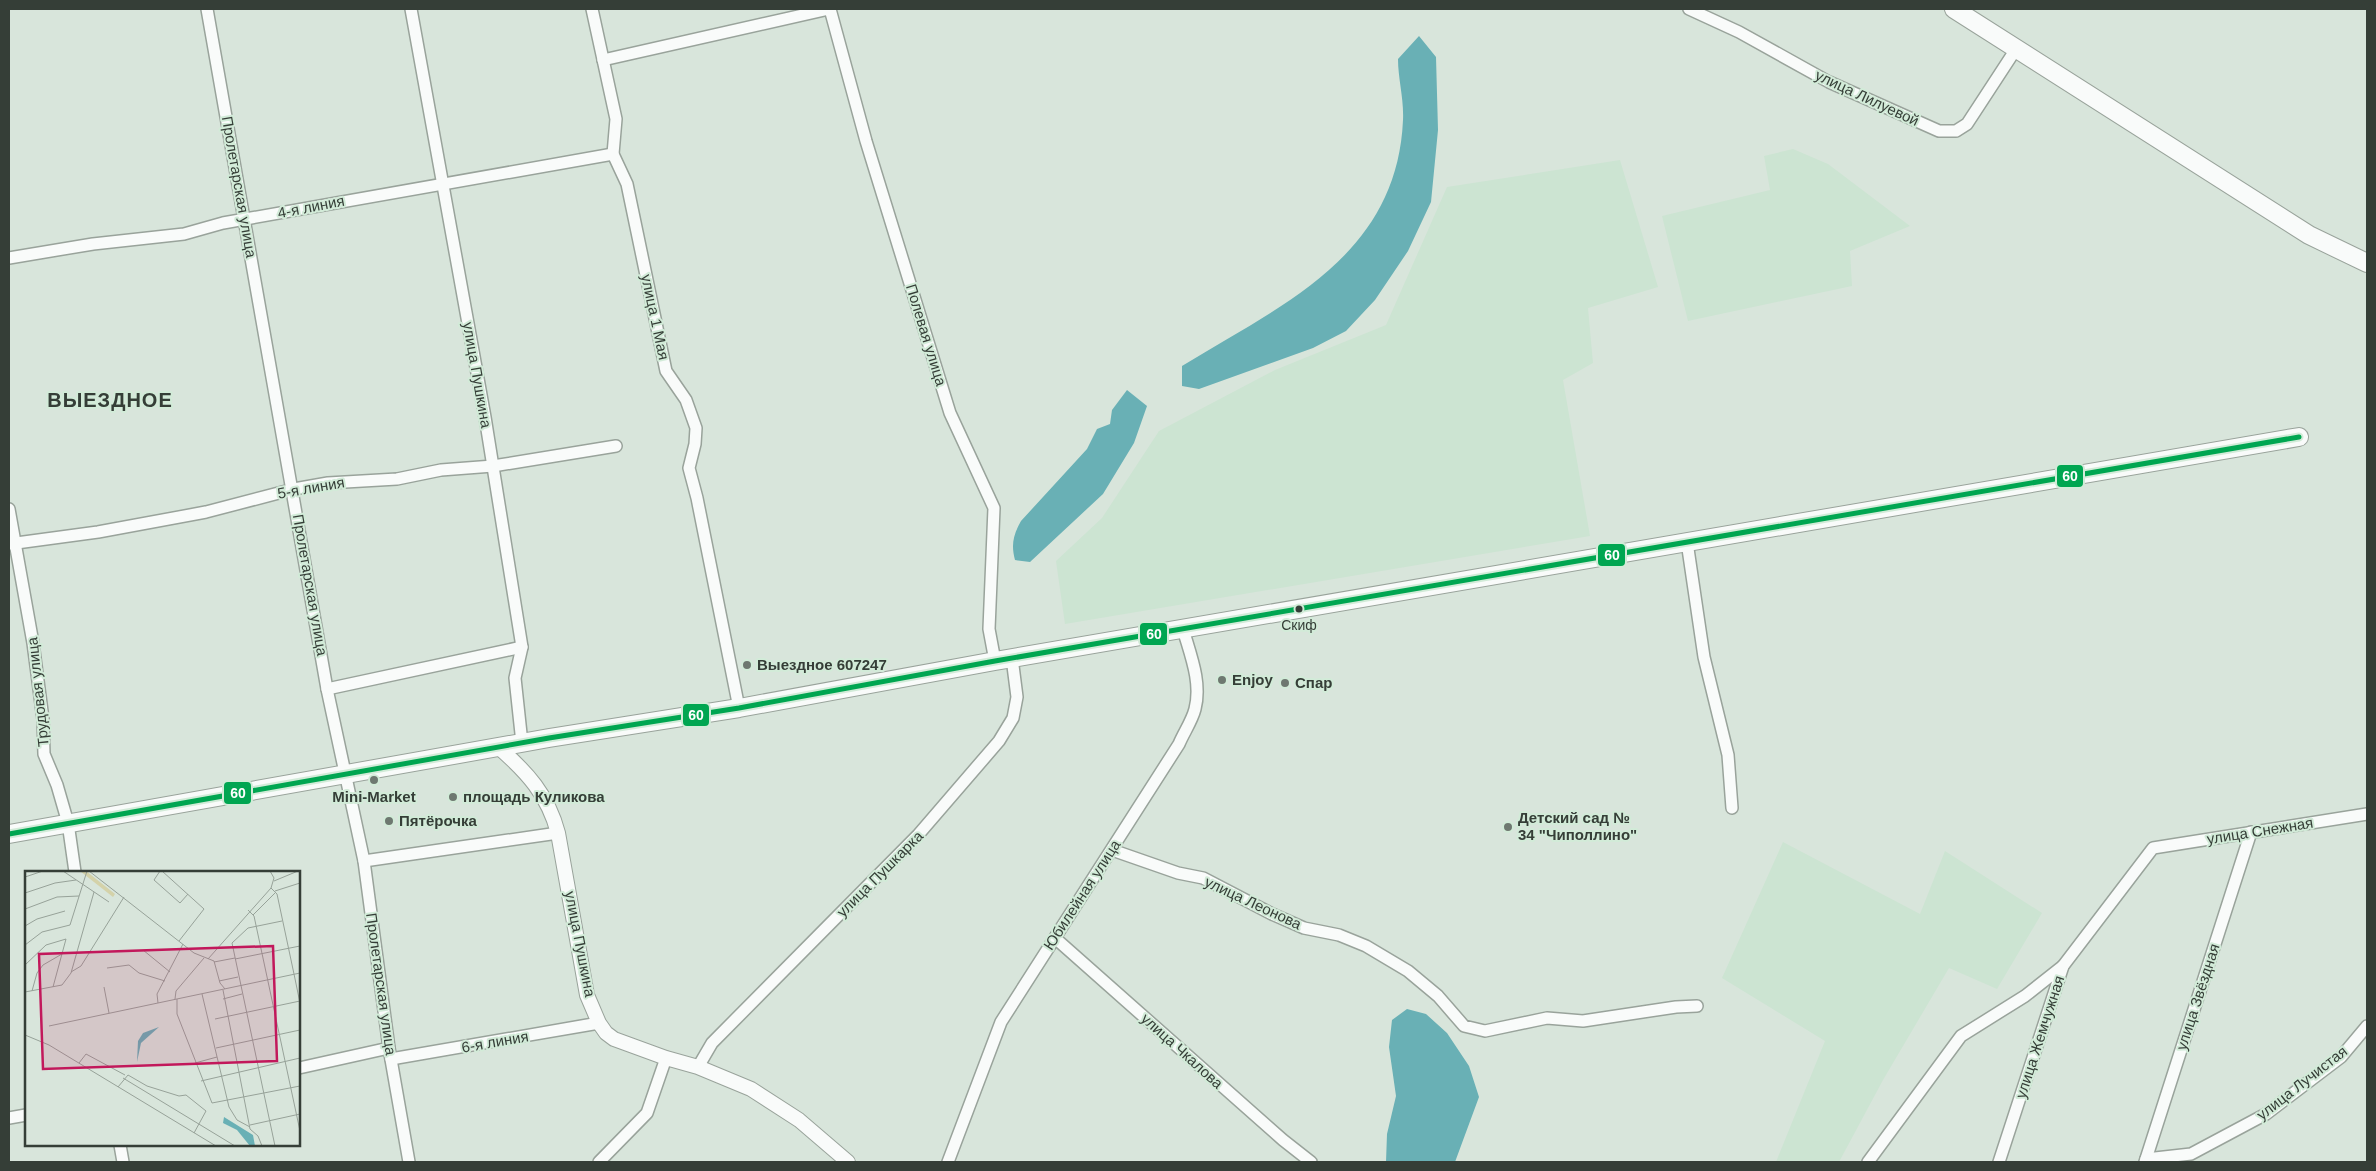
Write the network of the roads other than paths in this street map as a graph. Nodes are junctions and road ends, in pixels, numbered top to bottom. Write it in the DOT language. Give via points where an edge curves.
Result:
graph roads {
  1 [pos="207,9"];
  2 [pos="411,9"];
  3 [pos="592,9"];
  4 [pos="830,9"];
  5 [pos="1690,9"];
  6 [pos="1954,9"];
  7 [pos="2016,49"];
  8 [pos="603,60"];
  9 [pos="613,154"];
  10 [pos="443,182"];
  11 [pos="245,219"];
  12 [pos="9,258"];
  13 [pos="2367,263"];
  14 [pos="2299,437"];
  15 [pos="616,446"];
  16 [pos="493,466"];
  17 [pos="294,489"];
  18 [pos="9,509"];
  19 [pos="1687,542"];
  20 [pos="12,543"];
  21 [pos="1183,629"];
  22 [pos="522,647"];
  23 [pos="1003,660"];
  24 [pos="327,689"];
  25 [pos="739,708"];
  26 [pos="522,743"];
  27 [pos="498,747"];
  28 [pos="347,774"];
  29 [pos="1732,808"];
  30 [pos="2367,814"];
  31 [pos="68,823"];
  32 [pos="2251,832"];
  33 [pos="558,833"];
  34 [pos="9,834"];
  35 [pos="2152,848"];
  36 [pos="1112,850"];
  37 [pos="364,861"];
  38 [pos="75,871"];
  39 [pos="1055,938"];
  40 [pos="2063,966"];
  41 [pos="1697,1006"];
  42 [pos="599,1023"];
  43 [pos="2367,1026"];
  44 [pos="390,1053"];
  45 [pos="666,1058"];
  46 [pos="698,1067"];
  47 [pos="300,1068"];
  48 [pos="25,1115"];
  49 [pos="9,1118"];
  50 [pos="120,1146"];
  51 [pos="2146,1161"];
  52 [pos="123,1162"];
  53 [pos="409,1162"];
  54 [pos="600,1162"];
  55 [pos="848,1162"];
  56 [pos="948,1162"];
  57 [pos="1312,1162"];
  58 [pos="1868,1162"];
  59 [pos="1999,1162"];
  1 -- 11 [label="street, Пролетарская улица"];
  2 -- 10 [label="street, улица Пушкина"];
  3 -- 8 [label="street, улица 1 Мая"];
  4 -- 8 [label="street"];
  4 -- 23 [label="street, Полевая улица" via="866,141 950,413 994,508 989,629"];
  5 -- 7 [label="street, улица Лилуевой" via="1830,82 1939,131 1956,132 1967,124"];
  6 -- 7 [label="main road"];
  7 -- 13 [label="main road" via="2309,235"];
  8 -- 9 [label="street, улица 1 Мая" via="616,119"];
  9 -- 10 [label="street, 4-я линия"];
  9 -- 25 [label="street, улица 1 Мая" via="627,184 666,371 686,400 696,428 689,468"];
  10 -- 11 [label="street, 4-я линия"];
  10 -- 16 [label="street, улица Пушкина"];
  11 -- 12 [label="street, 4-я линия" via="184,234"];
  11 -- 17 [label="street, Пролетарская улица"];
  14 -- 19 [label="main road"];
  15 -- 16 [label="street, 5-я линия"];
  16 -- 17 [label="street, 5-я линия"];
  16 -- 22 [label="street, улица Пушкина"];
  17 -- 20 [label="street, 5-я линия" via="206,512 98,532"];
  17 -- 24 [label="street, Пролетарская улица"];
  18 -- 20 [label="street, Трудовая улица"];
  19 -- 21 [label="main road"];
  19 -- 29 [label="street" via="1704,657 1728,755"];
  20 -- 31 [label="street, Трудовая улица" via="33,643 43,718 44,754"];
  21 -- 23 [label="main road"];
  21 -- 36 [label="street, Юбилейная улица" via="1195,670 1198,694 1195,708 1179,744"];
  22 -- 24 [label="street"];
  22 -- 26 [label="street, улица Пушкина" via="515,678"];
  23 -- 25 [label="main road"];
  23 -- 46 [label="street, улица Пушкарка" via="1017,697 1012,718 999,741 918,835 712,1043"];
  24 -- 28 [label="street, Пролетарская улица"];
  25 -- 26 [label="main road"];
  26 -- 27 [label="main road"];
  27 -- 28 [label="main road"];
  27 -- 33 [label="street, улица Пушкина" via="520,766 546,799"];
  28 -- 31 [label="main road"];
  28 -- 37 [label="street, Пролетарская улица"];
  30 -- 32 [label="street, улица Снежная"];
  31 -- 34 [label="main road"];
  31 -- 38 [label="street, Трудовая улица"];
  32 -- 35 [label="street, улица Снежная"];
  32 -- 51 [label="street, улица Звёздная"];
  33 -- 37 [label="street"];
  33 -- 42 [label="street, улица Пушкина" via="587,995"];
  35 -- 40 [label="street, улица Жемчужная"];
  36 -- 39 [label="street, Юбилейная улица"];
  36 -- 41 [label="street, улица Леонова" via="1202,878 1288,921 1366,946 1408,971 1438,996 1464,1026 1485,1031 1547,1018 1583,1021"];
  37 -- 44 [label="street, Пролетарская улица"];
  39 -- 56 [label="street, Юбилейная улица" via="1001,1022"];
  39 -- 57 [label="street, улица Чкалова" via="1282,1140"];
  40 -- 58 [label="street" via="2025,996 1960,1036"];
  40 -- 59 [label="street, улица Жемчужная"];
  42 -- 44 [label="street, 6-я линия"];
  42 -- 45 [label="street, улица Пушкина" via="614,1038"];
  43 -- 51 [label="street, улица Лучистая" via="2341,1057 2266,1114 2191,1154"];
  44 -- 47 [label="street, 6-я линия"];
  44 -- 53 [label="street, Пролетарская улица"];
  45 -- 46 [label="street, улица Пушкина"];
  45 -- 54 [label="street" via="647,1113"];
  46 -- 55 [label="street, улица Пушкина" via="751,1089 779,1106"];
  48 -- 49 [label="street"];
  50 -- 52 [label="street"];
}
